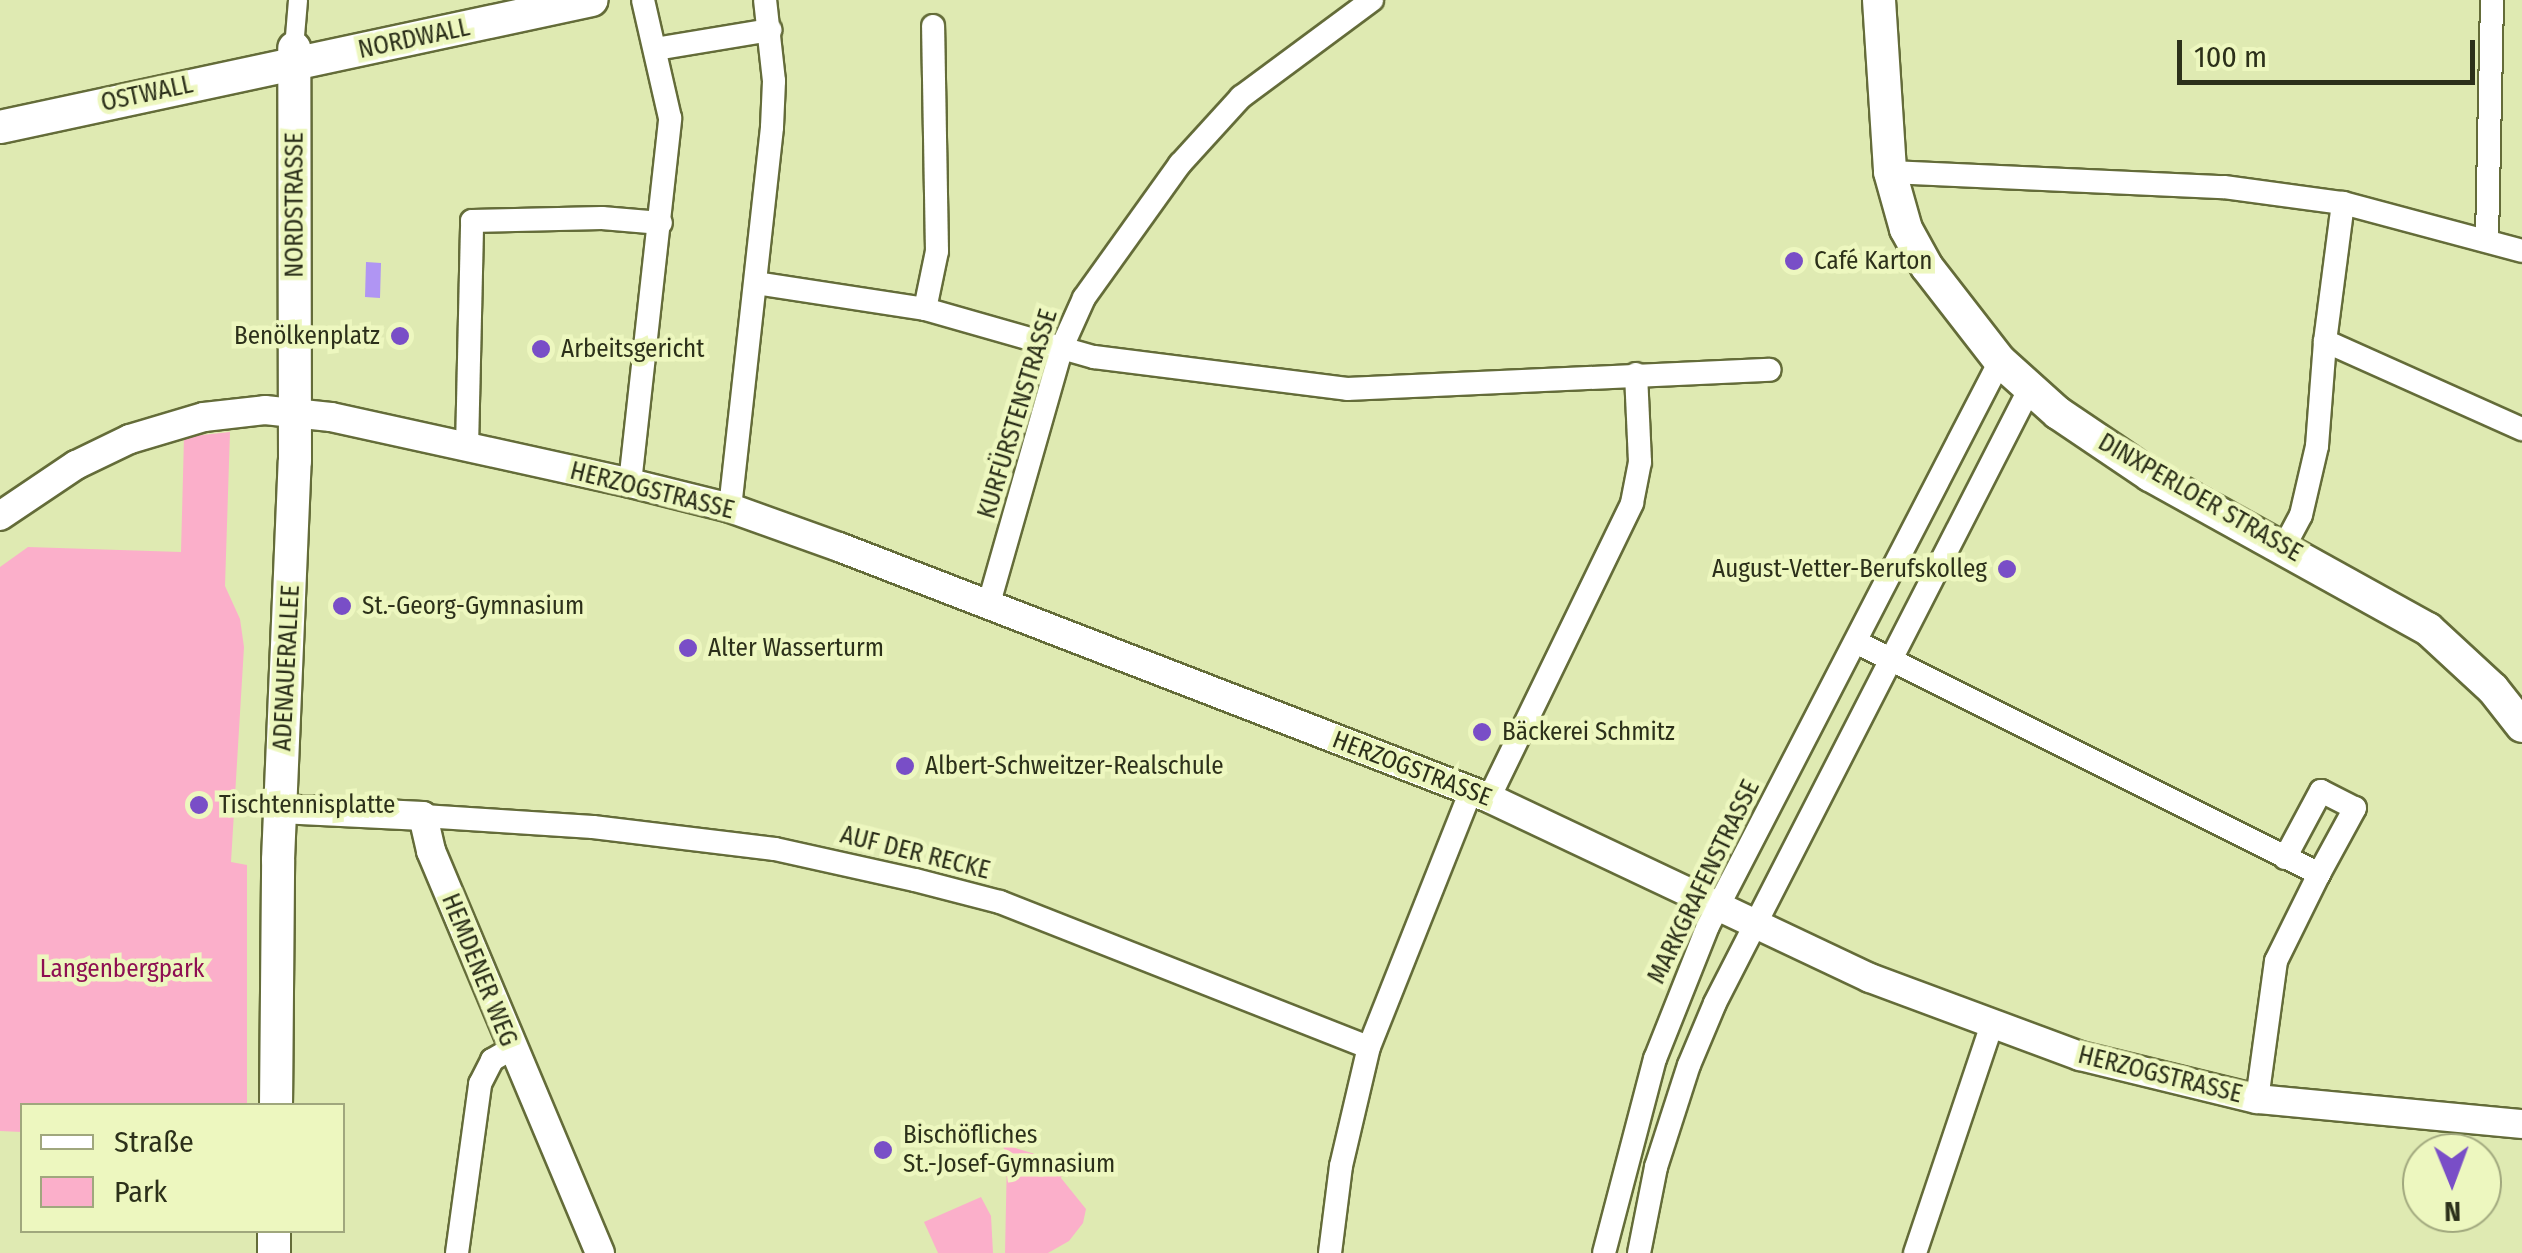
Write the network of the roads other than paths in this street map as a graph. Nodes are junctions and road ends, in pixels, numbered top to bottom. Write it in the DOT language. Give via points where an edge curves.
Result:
graph roads {
  1 [pos="298,0"];
  2 [pos="499,0"];
  3 [pos="592,0"];
  4 [pos="643,0"];
  5 [pos="764,0"];
  6 [pos="1372,0"];
  7 [pos="1880,0"];
  8 [pos="2492,0"];
  9 [pos="933,26"];
  10 [pos="770,30"];
  11 [pos="655,50"];
  12 [pos="295,56"];
  13 [pos="0,109"];
  14 [pos="0,127"];
  15 [pos="1890,172"];
  16 [pos="2343,203"];
  17 [pos="661,223"];
  18 [pos="2487,239"];
  19 [pos="2522,251"];
  20 [pos="756,283"];
  21 [pos="925,309"];
  22 [pos="2325,341"];
  23 [pos="1062,347"];
  24 [pos="2000,362"];
  25 [pos="1770,370"];
  26 [pos="1636,374"];
  27 [pos="2030,388"];
  28 [pos="296,410"];
  29 [pos="2522,429"];
  30 [pos="467,448"];
  31 [pos="630,484"];
  32 [pos="730,508"];
  33 [pos="0,516"];
  34 [pos="2284,547"];
  35 [pos="1901,553"];
  36 [pos="1935,570"];
  37 [pos="989,603"];
  38 [pos="1856,642"];
  39 [pos="1891,660"];
  40 [pos="2522,726"];
  41 [pos="1480,795"];
  42 [pos="280,809"];
  43 [pos="423,816"];
  44 [pos="2285,858"];
  45 [pos="2319,874"];
  46 [pos="1718,905"];
  47 [pos="1752,922"];
  48 [pos="1992,1024"];
  49 [pos="1369,1047"];
  50 [pos="511,1049"];
  51 [pos="2257,1099"];
  52 [pos="276,1103"];
  53 [pos="2522,1124"];
  54 [pos="457,1253"];
  55 [pos="600,1253"];
  56 [pos="1330,1253"];
  57 [pos="1604,1253"];
  58 [pos="1639,1253"];
  59 [pos="1915,1253"];
  1 -- 12 [label="street, NORDSTRASSE"];
  2 -- 12 [label="main road, NORDWALL"];
  3 -- 12 [label="main road, NORDWALL"];
  4 -- 11 [label="street"];
  5 -- 10 [label="street"];
  6 -- 23 [label="street, KURFÜRSTENSTRASSE" via="1242,98 1180,164 1100,272"];
  7 -- 15 [label="main road, DINXPERLOER STRASSE"];
  8 -- 18 [label="street"];
  9 -- 21 [label="street" via="937,251"];
  10 -- 11 [label="street"];
  10 -- 20 [label="street" via="772,126"];
  11 -- 17 [label="street" via="670,118"];
  12 -- 13 [label="main road, OSTWALL"];
  12 -- 14 [label="main road, OSTWALL"];
  12 -- 28 [label="main road, NORDSTRASSE"];
  15 -- 16 [label="street" via="2224,187"];
  15 -- 24 [label="main road, DINXPERLOER STRASSE" via="1906,229 1927,267"];
  16 -- 18 [label="street"];
  16 -- 22 [label="street"];
  17 -- 30 [label="street" via="472,221"];
  17 -- 31 [label="street"];
  18 -- 19 [label="street"];
  20 -- 21 [label="street"];
  20 -- 32 [label="street"];
  21 -- 23 [label="street"];
  22 -- 29 [label="street"];
  22 -- 34 [label="street" via="2317,446 2301,515"];
  23 -- 26 [label="street" via="1094,358 1347,389"];
  23 -- 37 [label="street, KURFÜRSTENSTRASSE"];
  24 -- 27 [label="main road, DINXPERLOER STRASSE"];
  24 -- 35 [label="street, MARKGRAFENSTRASSE"];
  25 -- 26 [label="street"];
  26 -- 41 [label="street" via="1640,462 1632,503"];
  27 -- 34 [label="main road, DINXPERLOER STRASSE" via="2150,475"];
  27 -- 36 [label="street"];
  28 -- 30 [label="street, HERZOGSTRASSE"];
  28 -- 33 [label="street, HERZOGSTRASSE" via="204,417 130,438"];
  28 -- 42 [label="main road, ADENAUERALLEE"];
  30 -- 31 [label="street, HERZOGSTRASSE"];
  31 -- 32 [label="street, HERZOGSTRASSE"];
  32 -- 37 [label="street, HERZOGSTRASSE"];
  34 -- 40 [label="main road, DINXPERLOER STRASSE" via="2428,629"];
  35 -- 36 [label="street"];
  35 -- 38 [label="street, MARKGRAFENSTRASSE"];
  36 -- 39 [label="street"];
  37 -- 41 [label="street, HERZOGSTRASSE"];
  38 -- 39 [label="street"];
  38 -- 46 [label="street, MARKGRAFENSTRASSE"];
  39 -- 44 [label="street"];
  39 -- 47 [label="street"];
  41 -- 46 [label="street, HERZOGSTRASSE"];
  41 -- 49 [label="street"];
  42 -- 43 [label="street"];
  42 -- 52 [label="main road, ADENAUERALLEE"];
  43 -- 49 [label="street, AUF DER RECKE" via="775,849 915,880 1000,902"];
  43 -- 50 [label="street, HEMDENER WEG"];
  44 -- 45 [label="street"];
  44 -- 45 [label="street" via="2321,790 2354,808"];
  45 -- 51 [label="street" via="2276,961"];
  46 -- 47 [label="street, HERZOGSTRASSE"];
  46 -- 57 [label="street, MARKGRAFENSTRASSE" via="1655,1059"];
  47 -- 48 [label="street, HERZOGSTRASSE" via="1870,978"];
  47 -- 58 [label="street" via="1677,1099"];
  48 -- 51 [label="street, HERZOGSTRASSE" via="2080,1056"];
  48 -- 59 [label="street"];
  49 -- 56 [label="street" via="1340,1166"];
  50 -- 54 [label="street" via="492,1060 480,1084"];
  50 -- 55 [label="street, HEMDENER WEG"];
  51 -- 53 [label="street, HERZOGSTRASSE"];
}
